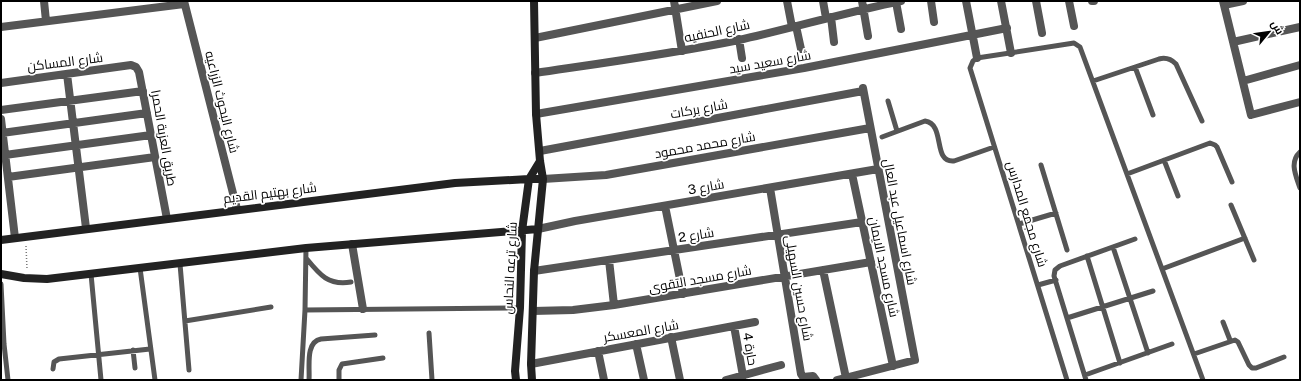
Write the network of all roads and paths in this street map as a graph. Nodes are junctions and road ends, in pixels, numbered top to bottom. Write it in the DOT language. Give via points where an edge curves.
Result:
graph roads {
  1 [pos="44,1"];
  2 [pos="534,1"];
  3 [pos="717,1"];
  4 [pos="787,1"];
  5 [pos="823,1"];
  6 [pos="931,1"];
  7 [pos="966,1"];
  8 [pos="1001,1"];
  9 [pos="1036,1"];
  10 [pos="1069,1"];
  11 [pos="1243,1"];
  12 [pos="184,2"];
  13 [pos="899,2"];
  14 [pos="1223,3"];
  15 [pos="675,5"];
  16 [pos="863,5"];
  17 [pos="828,17"];
  18 [pos="46,21"];
  19 [pos="934,22"];
  20 [pos="794,26"];
  21 [pos="1074,26"];
  22 [pos="1,27"];
  23 [pos="1007,28"];
  24 [pos="1300,28"];
  25 [pos="901,29"];
  26 [pos="1042,33"];
  27 [pos="974,34"];
  28 [pos="868,36"];
  29 [pos="535,38"];
  30 [pos="739,40"];
  31 [pos="834,42"];
  32 [pos="1233,42"];
  33 [pos="801,49"];
  34 [pos="682,51"];
  35 [pos="1011,53"];
  36 [pos="742,58"];
  37 [pos="978,58"];
  38 [pos="1300,65"];
  39 [pos="133,66"];
  40 [pos="1135,67"];
  41 [pos="535,73"];
  42 [pos="67,74"];
  43 [pos="1093,81"];
  44 [pos="1243,81"];
  45 [pos="1,83"];
  46 [pos="863,90"];
  47 [pos="143,92"];
  48 [pos="71,101"];
  49 [pos="888,101"];
  50 [pos="1300,102"];
  51 [pos="1,110"];
  52 [pos="147,113"];
  53 [pos="536,114"];
  54 [pos="1154,114"];
  55 [pos="1,119"];
  56 [pos="1202,121"];
  57 [pos="73,123"];
  58 [pos="870,128"];
  59 [pos="897,131"];
  60 [pos="2,133"];
  61 [pos="151,136"];
  62 [pos="882,137"];
  63 [pos="76,146"];
  64 [pos="994,147"];
  65 [pos="540,151"];
  66 [pos="1300,152"];
  67 [pos="5,155"];
  68 [pos="155,157"];
  69 [pos="1164,160"];
  70 [pos="540,161"];
  71 [pos="1041,165"];
  72 [pos="79,168"];
  73 [pos="878,169"];
  74 [pos="852,174"];
  75 [pos="1127,174"];
  76 [pos="8,177"];
  77 [pos="529,179"];
  78 [pos="543,179"];
  79 [pos="1232,182"];
  80 [pos="770,188"];
  81 [pos="1300,188"];
  82 [pos="1178,196"];
  83 [pos="1231,205"];
  84 [pos="665,206"];
  85 [pos="237,209"];
  86 [pos="1056,213"];
  87 [pos="166,218"];
  88 [pos="862,222"];
  89 [pos="1018,224"];
  90 [pos="86,228"];
  91 [pos="538,229"];
  92 [pos="522,231"];
  93 [pos="778,235"];
  94 [pos="26,237"];
  95 [pos="15,238"];
  96 [pos="1244,238"];
  97 [pos="1135,239"];
  98 [pos="1,240"];
  99 [pos="352,244"];
  100 [pos="1113,247"];
  101 [pos="306,248"];
  102 [pos="674,250"];
  103 [pos="1067,250"];
  104 [pos="1087,256"];
  105 [pos="306,258"];
  106 [pos="609,260"];
  107 [pos="1254,260"];
  108 [pos="871,262"];
  109 [pos="180,264"];
  110 [pos="140,268"];
  111 [pos="1162,269"];
  112 [pos="823,270"];
  113 [pos="534,271"];
  114 [pos="1,274"];
  115 [pos="91,274"];
  116 [pos="785,277"];
  117 [pos="27,278"];
  118 [pos="1056,280"];
  119 [pos="351,282"];
  120 [pos="1,284"];
  121 [pos="1038,285"];
  122 [pos="1153,291"];
  123 [pos="683,294"];
  124 [pos="1130,298"];
  125 [pos="614,305"];
  126 [pos="271,307"];
  127 [pos="1102,307"];
  128 [pos="520,308"];
  129 [pos="363,309"];
  130 [pos="305,310"];
  131 [pos="532,311"];
  132 [pos="1067,318"];
  133 [pos="185,321"];
  134 [pos="755,322"];
  135 [pos="1223,322"];
  136 [pos="734,326"];
  137 [pos="429,333"];
  138 [pos="375,335"];
  139 [pos="671,338"];
  140 [pos="1230,340"];
  141 [pos="636,344"];
  142 [pos="1172,344"];
  143 [pos="2,345"];
  144 [pos="150,349"];
  145 [pos="133,350"];
  146 [pos="598,351"];
  147 [pos="1148,353"];
  148 [pos="98,354"];
  149 [pos="1194,354"];
  150 [pos="1284,357"];
  151 [pos="383,358"];
  152 [pos="1120,363"];
  153 [pos="531,364"];
  154 [pos="781,365"];
  155 [pos="893,366"];
  156 [pos="135,368"];
  157 [pos="53,369"];
  158 [pos="189,370"];
  159 [pos="743,376"];
  160 [pos="846,378"];
  161 [pos="1086,378"];
  162 [pos="8,380"];
  163 [pos="101,380"];
  164 [pos="155,380"];
  165 [pos="301,380"];
  166 [pos="309,380"];
  167 [pos="339,380"];
  168 [pos="432,380"];
  169 [pos="516,380"];
  170 [pos="532,380"];
  171 [pos="604,380"];
  172 [pos="644,380"];
  173 [pos="680,380"];
  174 [pos="726,380"];
  175 [pos="816,380"];
  176 [pos="837,380"];
  177 [pos="1067,380"];
  178 [pos="1203,380"];
  1 -- 18 [label="street"];
  2 -- 29 [label="main road, شارع ترعه النحاس"];
  3 -- 15 [label="street"];
  4 -- 20 [label="street"];
  5 -- 17 [label="street"];
  6 -- 19 [label="street"];
  7 -- 27 [label="street"];
  8 -- 23 [label="street"];
  9 -- 26 [label="street"];
  10 -- 21 [label="street"];
  11 -- 14 [label="street"];
  12 -- 18 [label="street"];
  12 -- 85 [label="street, شارع البحوث الزراعيه"];
  13 -- 16 [label="street, شارع الحنفيه"];
  13 -- 25 [label="street"];
  14 -- 32 [label="street"];
  15 -- 29 [label="street"];
  15 -- 34 [label="street"];
  16 -- 17 [label="street, شارع الحنفيه"];
  16 -- 28 [label="street"];
  17 -- 20 [label="street, شارع الحنفيه"];
  17 -- 31 [label="street"];
  18 -- 22 [label="street"];
  20 -- 30 [label="street, شارع الحنفيه"];
  20 -- 33 [label="street"];
  23 -- 27 [label="street, شارع سعيد سيد"];
  23 -- 35 [label="street"];
  24 -- 32 [label="street"];
  27 -- 37 [label="street"];
  27 -- 53 [label="street, شارع سعيد سيد" via="804,68"];
  29 -- 41 [label="main road, شارع ترعه النحاس"];
  30 -- 34 [label="street, شارع الحنفيه"];
  30 -- 36 [label="street"];
  32 -- 44 [label="street"];
  34 -- 41 [label="street, شارع الحنفيه"];
  35 -- 37 [label="lane"];
  35 -- 43 [label="lane" via="1076,44 1080,47"];
  37 -- 64 [label="lane, شارع مجمع المدارس" via="973,61 970,68"];
  38 -- 44 [label="street"];
  39 -- 42 [label="street, شارع المساكن"];
  39 -- 47 [label="street, طريق العزبة الحمرا" via="138,69"];
  40 -- 43 [label="lane"];
  40 -- 54 [label="lane"];
  40 -- 56 [label="lane" via="1163,58 1173,62"];
  41 -- 53 [label="main road, شارع ترعه النحاس"];
  42 -- 45 [label="street, شارع المساكن"];
  42 -- 48 [label="street"];
  43 -- 75 [label="lane"];
  44 -- 50 [label="street" via="1251,115"];
  46 -- 58 [label="street, شارع اسماعيل عبد العال"];
  46 -- 65 [label="street, شارع بركات"];
  47 -- 48 [label="street"];
  47 -- 52 [label="street, طريق العزبة الحمرا"];
  48 -- 51 [label="street"];
  48 -- 57 [label="street"];
  49 -- 59 [label="lane"];
  52 -- 57 [label="street"];
  52 -- 61 [label="street, طريق العزبة الحمرا"];
  53 -- 65 [label="main road, شارع ترعه النحاس"];
  55 -- 60 [label="street"];
  57 -- 60 [label="street"];
  57 -- 63 [label="street"];
  58 -- 73 [label="street, شارع اسماعيل عبد العال"];
  58 -- 78 [label="street, شارع محمد محمود" via="606,175"];
  59 -- 62 [label="lane"];
  59 -- 64 [label="lane" via="922,121 930,122 935,127 943,156 949,161"];
  60 -- 67 [label="street"];
  61 -- 63 [label="street"];
  61 -- 68 [label="street, طريق العزبة الحمرا"];
  63 -- 67 [label="street"];
  63 -- 72 [label="street"];
  64 -- 89 [label="lane, شارع مجمع المدارس"];
  65 -- 70 [label="main road, شارع ترعه النحاس"];
  66 -- 81 [label="lane" via="1295,158 1294,167"];
  67 -- 76 [label="street"];
  68 -- 72 [label="street"];
  68 -- 87 [label="street, طريق العزبة الحمرا"];
  69 -- 75 [label="lane"];
  69 -- 79 [label="lane" via="1207,143 1213,144 1217,147"];
  69 -- 82 [label="lane"];
  70 -- 77 [label="main road, شارع ترعه النحاس"];
  70 -- 78 [label="main road, شارع ترعه النحاس"];
  71 -- 86 [label="lane"];
  72 -- 76 [label="street"];
  72 -- 90 [label="street"];
  73 -- 74 [label="street, شارع 3"];
  73 -- 155 [label="street, شارع اسماعيل عبد العال" via="915,360"];
  74 -- 80 [label="street, شارع 3"];
  74 -- 88 [label="street, شارع مسجد الايمان"];
  75 -- 111 [label="lane"];
  76 -- 95 [label="street"];
  77 -- 78 [label="main road, شارع بهتيم القديم"];
  77 -- 85 [label="main road, شارع بهتيم القديم" via="455,183"];
  77 -- 92 [label="main road, شارع ترعه النحاس"];
  78 -- 91 [label="main road, شارع ترعه النحاس"];
  80 -- 84 [label="street, شارع 3"];
  80 -- 93 [label="street, شارع حسين السهيلى"];
  83 -- 96 [label="lane"];
  84 -- 91 [label="street, شارع 3"];
  84 -- 102 [label="street"];
  85 -- 87 [label="main road, شارع بهتيم القديم"];
  86 -- 89 [label="lane"];
  86 -- 103 [label="lane"];
  87 -- 90 [label="main road, شارع بهتيم القديم"];
  88 -- 93 [label="street, شارع 2"];
  88 -- 108 [label="street, شارع مسجد الايمان"];
  89 -- 121 [label="lane, شارع مجمع المدارس"];
  90 -- 94 [label="main road, شارع بهتيم القديم"];
  91 -- 92 [label="main road"];
  91 -- 113 [label="main road, شارع ترعه النحاس"];
  92 -- 99 [label="main road"];
  92 -- 128 [label="main road, شارع ترعه النحاس"];
  93 -- 102 [label="street, شارع 2"];
  93 -- 116 [label="street, شارع حسين السهيلى"];
  94 -- 95 [label="main road, شارع بهتيم القديم"];
  94 -- 117 [label="path"];
  95 -- 98 [label="main road, شارع بهتيم القديم"];
  96 -- 107 [label="lane"];
  96 -- 111 [label="lane"];
  97 -- 100 [label="lane"];
  99 -- 101 [label="main road"];
  99 -- 129 [label="street"];
  100 -- 104 [label="lane"];
  100 -- 124 [label="lane"];
  101 -- 105 [label="lane"];
  101 -- 109 [label="main road"];
  102 -- 106 [label="street, شارع 2"];
  102 -- 123 [label="street"];
  104 -- 118 [label="lane" via="1057,267 1054,273"];
  104 -- 127 [label="lane"];
  105 -- 119 [label="lane" via="328,280"];
  105 -- 130 [label="lane"];
  106 -- 113 [label="street, شارع 2"];
  106 -- 125 [label="street"];
  108 -- 112 [label="street, شارع مسجد التقوى"];
  108 -- 155 [label="street, شارع مسجد الايمان"];
  109 -- 110 [label="main road"];
  109 -- 133 [label="lane"];
  110 -- 115 [label="main road"];
  110 -- 144 [label="lane"];
  111 -- 149 [label="lane"];
  112 -- 116 [label="street, شارع مسجد التقوى"];
  112 -- 160 [label="street"];
  113 -- 131 [label="main road, شارع ترعه النحاس"];
  114 -- 117 [label="main road"];
  115 -- 117 [label="main road" via="47,279"];
  115 -- 148 [label="lane"];
  116 -- 123 [label="street, شارع مسجد التقوى"];
  116 -- 175 [label="street, شارع حسين السهيلى" via="801,374 803,377 813,376"];
  118 -- 121 [label="lane"];
  118 -- 132 [label="lane"];
  120 -- 143 [label="lane"];
  121 -- 177 [label="lane, شارع مجمع المدارس"];
  122 -- 124 [label="lane"];
  123 -- 125 [label="street, شارع مسجد التقوى"];
  124 -- 127 [label="lane"];
  124 -- 147 [label="lane"];
  125 -- 131 [label="street, شارع مسجد التقوى"];
  126 -- 133 [label="lane"];
  127 -- 132 [label="lane"];
  127 -- 152 [label="lane"];
  128 -- 129 [label="lane"];
  128 -- 169 [label="main road, شارع ترعه النحاس"];
  129 -- 130 [label="lane"];
  130 -- 165 [label="lane"];
  131 -- 153 [label="main road, شارع ترعه النحاس"];
  132 -- 161 [label="lane"];
  133 -- 158 [label="lane"];
  134 -- 136 [label="street, شارع المعسكر"];
  135 -- 140 [label="lane"];
  136 -- 139 [label="street, شارع المعسكر"];
  136 -- 159 [label="street, حارة 4"];
  137 -- 168 [label="lane"];
  138 -- 166 [label="lane" via="316,340 310,350"];
  139 -- 141 [label="street, شارع المعسكر"];
  139 -- 173 [label="street"];
  140 -- 149 [label="lane"];
  140 -- 150 [label="lane" via="1238,342 1249,365 1254,368"];
  141 -- 146 [label="street, شارع المعسكر"];
  141 -- 172 [label="street"];
  142 -- 147 [label="lane"];
  143 -- 162 [label="lane"];
  144 -- 145 [label="lane"];
  144 -- 164 [label="lane"];
  145 -- 148 [label="lane"];
  145 -- 156 [label="lane"];
  146 -- 153 [label="street, شارع المعسكر"];
  146 -- 171 [label="street"];
  147 -- 152 [label="lane"];
  148 -- 157 [label="lane" via="59,359 54,362"];
  148 -- 163 [label="lane"];
  149 -- 178 [label="lane"];
  151 -- 167 [label="lane" via="340,365"];
  152 -- 161 [label="lane"];
  153 -- 170 [label="main road, شارع ترعه النحاس"];
  154 -- 159 [label="street"];
  155 -- 160 [label="street"];
  159 -- 174 [label="street"];
  160 -- 176 [label="street"];
}
